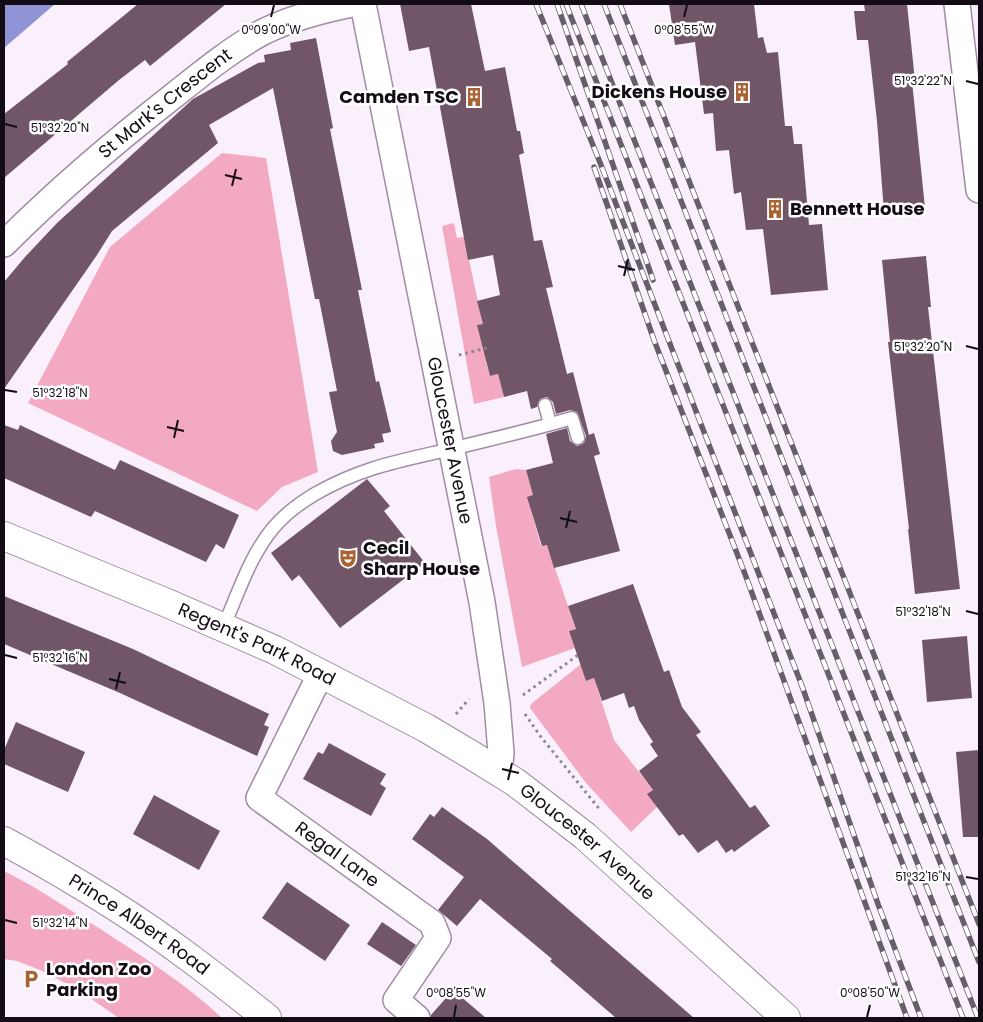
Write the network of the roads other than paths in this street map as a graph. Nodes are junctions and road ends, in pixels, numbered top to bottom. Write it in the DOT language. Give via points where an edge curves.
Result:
graph roads {
  1 [pos="352,4"];
  2 [pos="364,4"];
  3 [pos="957,4"];
  4 [pos="977,146"];
  5 [pos="979,190"];
  6 [pos="4,244"];
  7 [pos="545,405"];
  8 [pos="550,424"];
  9 [pos="578,438"];
  10 [pos="452,448"];
  11 [pos="4,536"];
  12 [pos="223,628"];
  13 [pos="321,673"];
  14 [pos="499,772"];
  15 [pos="4,841"];
  16 [pos="267,1018"];
  17 [pos="417,1018"];
  18 [pos="786,1018"];
  1 -- 6 [label="street, St Mark's Crescent" via="289,21 241,45 75,176"];
  2 -- 10 [label="street, Gloucester Avenue"];
  3 -- 4 [label="street"];
  4 -- 5 [label="street"];
  7 -- 8 [label="lane"];
  8 -- 9 [label="lane" via="572,418"];
  8 -- 10 [label="lane"];
  10 -- 12 [label="lane" via="361,471 286,513 257,551"];
  10 -- 14 [label="street, Gloucester Avenue" via="482,602 502,753"];
  11 -- 12 [label="street, Regent's Park Road"];
  12 -- 13 [label="street, Regent's Park Road"];
  13 -- 14 [label="street, Regent's Park Road" via="426,728"];
  13 -- 17 [label="street, Regal Lane" via="259,798 432,923 438,938 396,1000"];
  14 -- 18 [label="street, Gloucester Avenue" via="585,836"];
  15 -- 16 [label="street, Prince Albert Road" via="114,905 172,944"];
}
